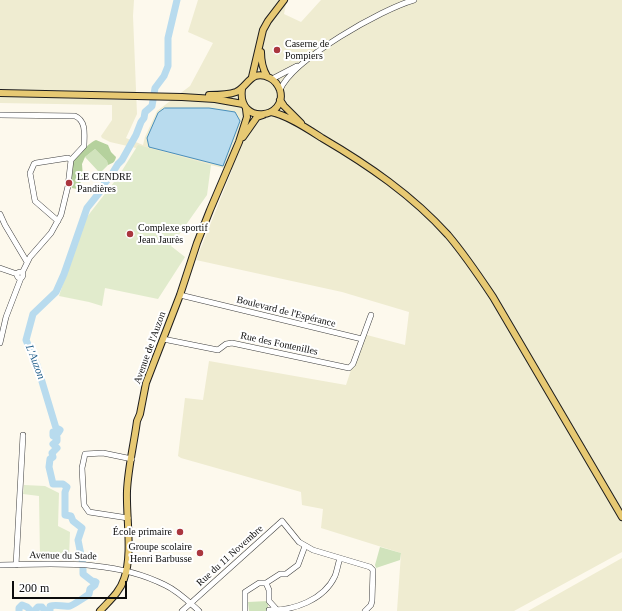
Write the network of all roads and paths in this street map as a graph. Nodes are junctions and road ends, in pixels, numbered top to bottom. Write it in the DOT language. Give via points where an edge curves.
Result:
graph roads {
  1 [pos="284,0"];
  2 [pos="414,0"];
  3 [pos="260,41"];
  4 [pos="305,62"];
  5 [pos="252,77"];
  6 [pos="269,78"];
  7 [pos="242,89"];
  8 [pos="280,90"];
  9 [pos="0,93"];
  10 [pos="182,97"];
  11 [pos="280,100"];
  12 [pos="245,107"];
  13 [pos="271,112"];
  14 [pos="0,115"];
  15 [pos="263,115"];
  16 [pos="312,132"];
  17 [pos="240,142"];
  18 [pos="71,160"];
  19 [pos="0,214"];
  20 [pos="58,221"];
  21 [pos="27,262"];
  22 [pos="0,268"];
  23 [pos="20,275"];
  24 [pos="180,295"];
  25 [pos="371,315"];
  26 [pos="163,339"];
  27 [pos="362,340"];
  28 [pos="0,343"];
  29 [pos="23,435"];
  30 [pos="132,459"];
  31 [pos="622,517"];
  32 [pos="128,518"];
  33 [pos="305,546"];
  34 [pos="340,558"];
  35 [pos="16,564"];
  36 [pos="0,565"];
  37 [pos="126,571"];
  38 [pos="266,583"];
  39 [pos="190,603"];
  40 [pos="269,610"];
  41 [pos="100,611"];
  42 [pos="182,611"];
  43 [pos="199,611"];
  44 [pos="245,611"];
  45 [pos="278,611"];
  46 [pos="365,611"];
  1 -- 3 [label="main road" via="268,21"];
  2 -- 4 [label="street" via="357,26"];
  3 -- 5 [label="main road"];
  3 -- 6 [label="main road" via="261,64"];
  4 -- 6 [label="street"];
  4 -- 8 [label="street" via="283,83"];
  5 -- 6 [label="main road" via="260,75"];
  5 -- 7 [label="main road"];
  6 -- 8 [label="main road"];
  7 -- 10 [label="main road" via="227,94"];
  7 -- 12 [label="main road" via="241,96"];
  8 -- 11 [label="main road"];
  9 -- 10 [label="main road"];
  10 -- 12 [label="main road" via="215,99"];
  11 -- 13 [label="main road"];
  11 -- 16 [label="main road"];
  12 -- 15 [label="main road" via="253,114"];
  12 -- 17 [label="main road" via="247,117"];
  13 -- 15 [label="main road"];
  13 -- 16 [label="main road" via="279,113"];
  14 -- 18 [label="street" via="75,116 80,119 83,124 84,146"];
  15 -- 17 [label="main road" via="257,117"];
  16 -- 31 [label="main road" via="398,188 429,216 471,264"];
  17 -- 24 [label="main road, Avenue de l'Auzon" via="197,243"];
  18 -- 20 [label="street" via="64,204"];
  18 -- 20 [label="street" via="68,158 36,163 30,170 35,201"];
  19 -- 21 [label="street"];
  20 -- 21 [label="street"];
  21 -- 23 [label="street"];
  22 -- 23 [label="street"];
  23 -- 28 [label="street"];
  24 -- 26 [label="main road, Avenue de l'Auzon"];
  24 -- 27 [label="street, Boulevard de l'Espérance"];
  25 -- 27 [label="street"];
  26 -- 27 [label="street, Rue des Fontenilles" via="218,350 232,343 346,368 353,364"];
  26 -- 30 [label="main road, Avenue de l'Auzon" via="146,383"];
  29 -- 35 [label="street"];
  30 -- 32 [label="main road, Avenue de l'Auzon" via="127,490"];
  30 -- 32 [label="street" via="103,453 85,454 82,468 85,509 89,512"];
  32 -- 37 [label="main road, Avenue de l'Auzon"];
  33 -- 34 [label="street"];
  33 -- 38 [label="street" via="298,565"];
  33 -- 39 [label="street, Rue du 11 Novembre" via="282,521"];
  34 -- 45 [label="street" via="335,576 327,589 307,604"];
  34 -- 46 [label="street" via="373,570 372,601"];
  35 -- 36 [label="street, Avenue du Stade"];
  35 -- 37 [label="street, Avenue du Stade" via="75,564"];
  37 -- 39 [label="street, Avenue du Stade" via="166,585"];
  37 -- 41 [label="main road, Avenue de l'Auzon" via="118,591"];
  38 -- 44 [label="street" via="259,583 245,592"];
  38 -- 45 [label="street" via="269,601"];
  39 -- 42 [label="street, Rue du 11 Novembre"];
  39 -- 43 [label="street, Avenue du Stade"];
  40 -- 45 [label="street"];
}
